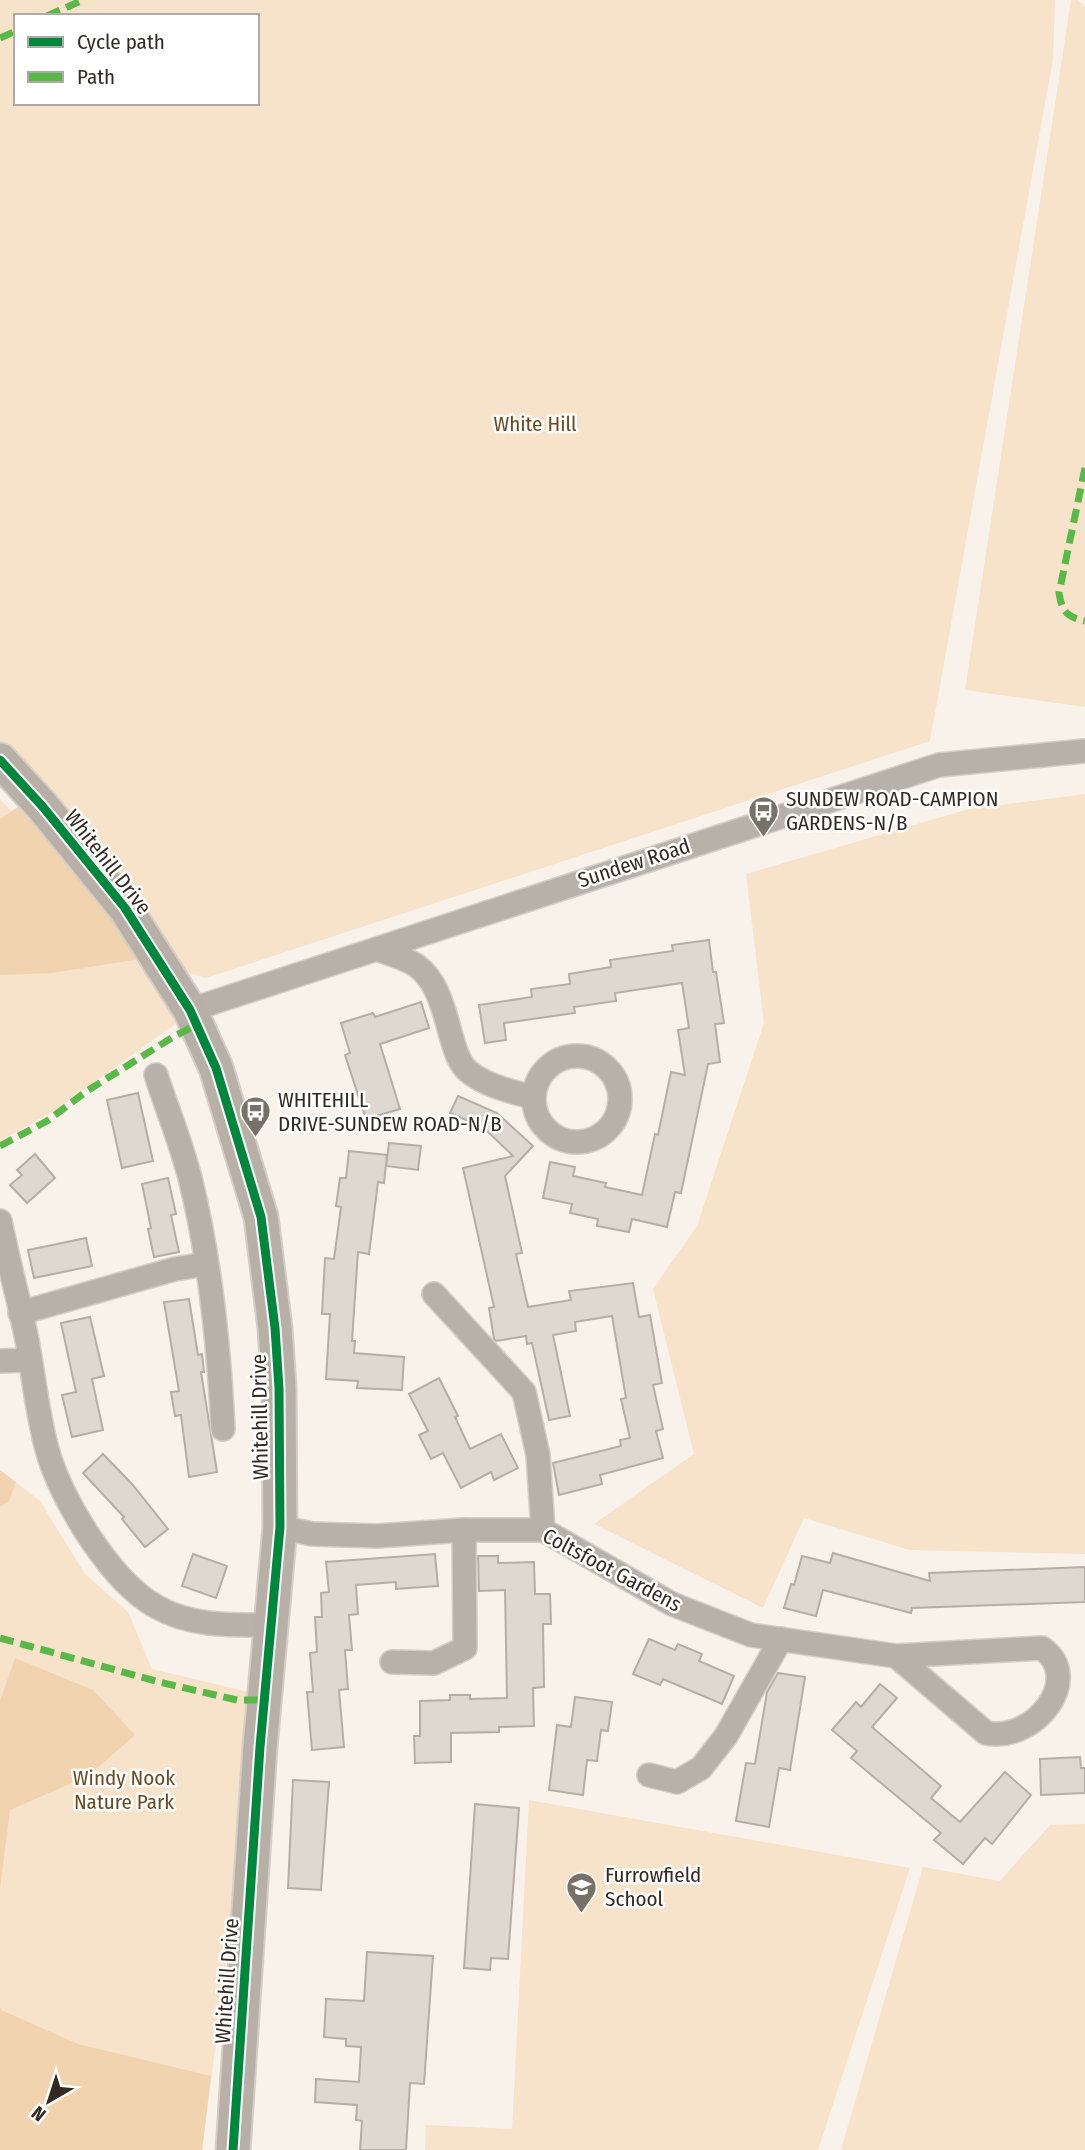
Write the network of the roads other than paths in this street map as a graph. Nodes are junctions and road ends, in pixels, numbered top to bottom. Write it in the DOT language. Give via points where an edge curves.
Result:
graph roads {
  1 [pos="1085,751"];
  2 [pos="0,760"];
  3 [pos="377,948"];
  4 [pos="190,1010"];
  5 [pos="156,1075"];
  6 [pos="534,1098"];
  7 [pos="0,1221"];
  8 [pos="206,1264"];
  9 [pos="434,1294"];
  10 [pos="20,1313"];
  11 [pos="29,1360"];
  12 [pos="0,1362"];
  13 [pos="223,1429"];
  14 [pos="280,1527"];
  15 [pos="464,1530"];
  16 [pos="543,1530"];
  17 [pos="271,1625"];
  18 [pos="781,1639"];
  19 [pos="896,1656"];
  20 [pos="392,1662"];
  21 [pos="649,1775"];
  22 [pos="233,2150"];
  1 -- 3 [label="street, Sundew Road" via="939,765"];
  2 -- 4 [label="street, Whitehill Drive" via="125,908"];
  3 -- 4 [label="street, Sundew Road"];
  3 -- 6 [label="street" via="417,967 439,993 466,1070 489,1085"];
  4 -- 14 [label="street, Whitehill Drive" via="216,1068 261,1217 278,1376"];
  5 -- 8 [label="street" via="190,1178"];
  7 -- 10 [label="street"];
  8 -- 10 [label="street"];
  8 -- 13 [label="street"];
  9 -- 16 [label="street" via="524,1392 538,1455"];
  10 -- 11 [label="street"];
  11 -- 12 [label="street"];
  11 -- 17 [label="street" via="48,1453 66,1497 117,1575 158,1608 203,1624"];
  14 -- 15 [label="street, Coltsfoot Gardens" via="312,1534 377,1536"];
  14 -- 17 [label="street, Whitehill Drive"];
  15 -- 16 [label="street, Coltsfoot Gardens"];
  15 -- 20 [label="street" via="465,1648 434,1663"];
  16 -- 18 [label="street, Coltsfoot Gardens" via="672,1604 751,1635"];
  17 -- 22 [label="street, Whitehill Drive"];
  18 -- 19 [label="street, Coltsfoot Gardens"];
  18 -- 21 [label="street" via="726,1736 701,1768 677,1782"];
  19 -- 19 [label="street, Coltsfoot Gardens" via="1042,1648 1057,1655 1069,1671 1070,1690 1059,1706 1036,1724 998,1735 986,1732"];
}
